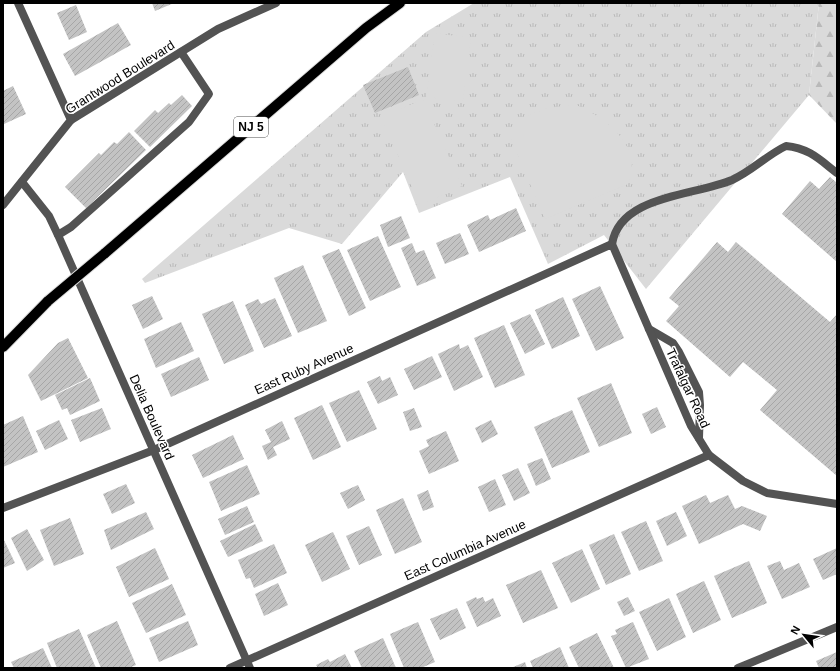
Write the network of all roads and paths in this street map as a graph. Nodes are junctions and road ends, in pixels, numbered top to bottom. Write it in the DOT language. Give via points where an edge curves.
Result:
graph roads {
  1 [pos="18,3"];
  2 [pos="276,3"];
  3 [pos="400,3"];
  4 [pos="181,52"];
  5 [pos="71,120"];
  6 [pos="837,173"];
  7 [pos="22,182"];
  8 [pos="3,205"];
  9 [pos="58,235"];
  10 [pos="612,244"];
  11 [pos="649,329"];
  12 [pos="3,347"];
  13 [pos="699,438"];
  14 [pos="154,450"];
  15 [pos="709,455"];
  16 [pos="837,504"];
  17 [pos="3,508"];
  18 [pos="837,627"];
  19 [pos="249,664"];
  20 [pos="230,668"];
  21 [pos="738,668"];
  1 -- 5 [label="street"];
  2 -- 4 [label="street, Grantwood Boulevard" via="218,29"];
  3 -- 12 [label="main road, NJ 5, bridge" via="366,28 48,302"];
  4 -- 5 [label="street, Grantwood Boulevard"];
  4 -- 9 [label="street" via="209,94 189,122 71,227"];
  5 -- 7 [label="street, Grantwood Boulevard"];
  6 -- 10 [label="street" via="800,147 786,146 734,180 653,202 640,208 620,223"];
  7 -- 8 [label="street, Grantwood Boulevard"];
  7 -- 9 [label="street, Delia Boulevard" via="49,216"];
  9 -- 14 [label="street, Delia Boulevard"];
  10 -- 11 [label="street, Trafalgar Road"];
  10 -- 14 [label="street, East Ruby Avenue"];
  11 -- 13 [label="street, Trafalgar Road" via="691,426"];
  11 -- 13 [label="street" via="673,343 680,352 698,392"];
  13 -- 15 [label="street, Trafalgar Road"];
  14 -- 17 [label="street, East Ruby Avenue"];
  14 -- 19 [label="street, Delia Boulevard"];
  15 -- 16 [label="street, Trafalgar Road" via="743,481 767,493"];
  15 -- 19 [label="street, East Columbia Avenue"];
  18 -- 21 [label="street"];
  19 -- 20 [label="street, East Columbia Avenue"];
}
